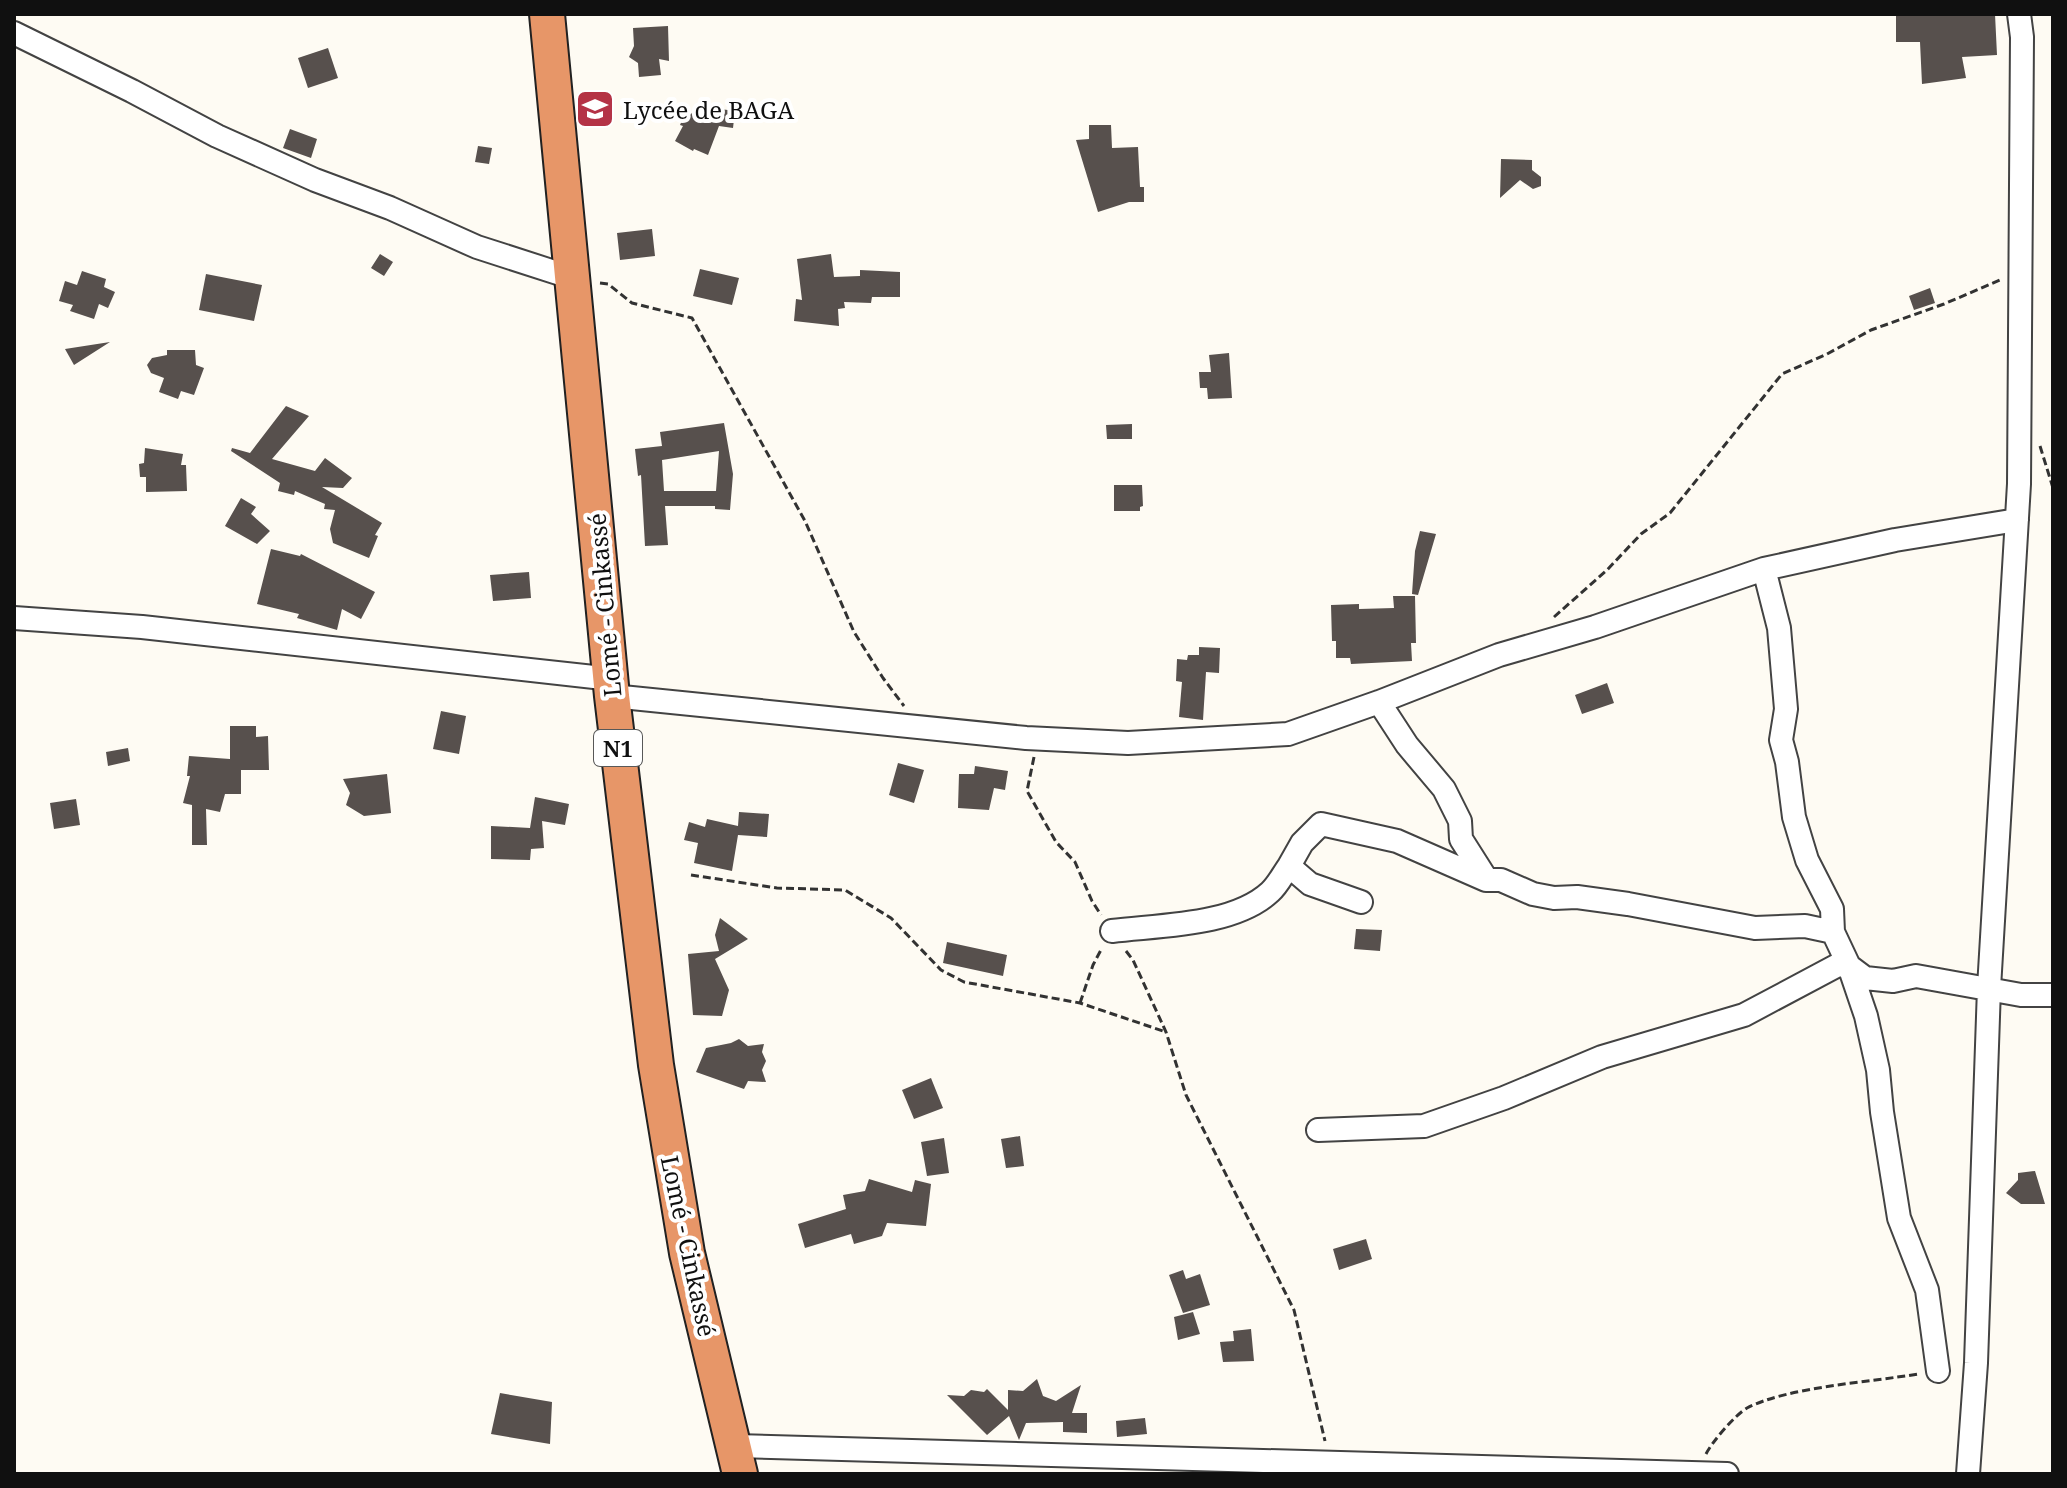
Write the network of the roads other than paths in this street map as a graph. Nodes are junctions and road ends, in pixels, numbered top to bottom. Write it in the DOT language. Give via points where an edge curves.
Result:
graph roads {
  1 [pos="547,14"];
  2 [pos="2019,14"];
  3 [pos="14,33"];
  4 [pos="573,278"];
  5 [pos="2017,520"];
  6 [pos="1764,569"];
  7 [pos="14,618"];
  8 [pos="612,687"];
  9 [pos="1379,702"];
  10 [pos="1289,866"];
  11 [pos="1487,880"];
  12 [pos="1361,902"];
  13 [pos="1112,931"];
  14 [pos="1833,932"];
  15 [pos="1849,966"];
  16 [pos="1989,988"];
  17 [pos="2053,995"];
  18 [pos="1318,1130"];
  19 [pos="1938,1371"];
  20 [pos="738,1460"];
  21 [pos="1690,1473"];
  22 [pos="1727,1474"];
  23 [pos="1968,1474"];
  1 -- 4 [label="highway, Lomé - Cinkassé / N1"];
  2 -- 5 [label="street"];
  3 -- 4 [label="street" via="301,173 477,247"];
  4 -- 8 [label="highway, Lomé - Cinkassé / N1"];
  5 -- 6 [label="street"];
  5 -- 16 [label="street"];
  6 -- 9 [label="street" via="1499,655"];
  6 -- 14 [label="street" via="1779,628 1786,709 1781,740 1794,817 1807,860 1832,909"];
  7 -- 8 [label="street" via="142,627"];
  8 -- 9 [label="street" via="921,728 1128,743 1288,734"];
  8 -- 20 [label="highway, Lomé - Cinkassé / N1" via="671,1162 687,1253"];
  9 -- 11 [label="street" via="1444,789 1460,821 1461,839"];
  10 -- 11 [label="street" via="1321,824 1397,841"];
  10 -- 12 [label="street" via="1310,884"];
  10 -- 13 [label="street" via="1271,891 1249,905 1198,923"];
  11 -- 14 [label="street" via="1554,898 1628,904 1755,928 1805,926"];
  14 -- 15 [label="street"];
  15 -- 16 [label="street" via="1865,978 1893,981 1916,976"];
  15 -- 18 [label="street" via="1838,965 1744,1015 1602,1057 1424,1126"];
  15 -- 19 [label="street" via="1878,1070 1899,1218 1927,1290"];
  16 -- 17 [label="street"];
  16 -- 23 [label="street"];
  20 -- 21 [label="street" via="1331,1464"];
  21 -- 22 [label="street"];
}
